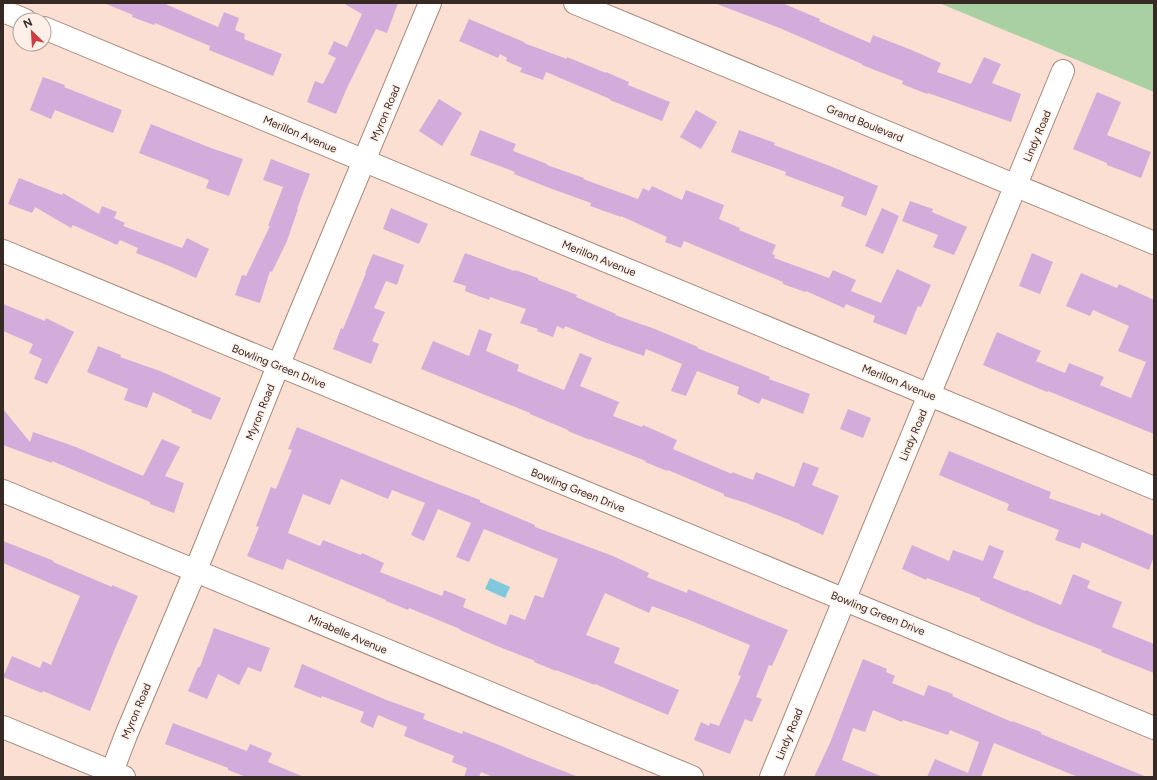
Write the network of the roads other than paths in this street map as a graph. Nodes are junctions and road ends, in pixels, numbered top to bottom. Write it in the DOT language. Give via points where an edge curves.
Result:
graph roads {
  1 [pos="430,3"];
  2 [pos="575,3"];
  3 [pos="52,31"];
  4 [pos="1063,71"];
  5 [pos="365,161"];
  6 [pos="1016,185"];
  7 [pos="1154,242"];
  8 [pos="3,251"];
  9 [pos="278,366"];
  10 [pos="930,394"];
  11 [pos="1154,488"];
  12 [pos="3,491"];
  13 [pos="195,571"];
  14 [pos="844,599"];
  15 [pos="3,727"];
  16 [pos="1154,728"];
  17 [pos="115,775"];
  18 [pos="692,777"];
  19 [pos="771,777"];
  1 -- 5 [label="street, Myron Road"];
  2 -- 6 [label="street, Grand Boulevard"];
  3 -- 5 [label="street, Merillon Avenue"];
  4 -- 6 [label="street, Lindy Road"];
  5 -- 9 [label="street, Myron Road"];
  5 -- 10 [label="street, Merillon Avenue"];
  6 -- 7 [label="street, Grand Boulevard"];
  6 -- 10 [label="street, Lindy Road"];
  8 -- 9 [label="street, Bowling Green Drive"];
  9 -- 13 [label="street, Myron Road"];
  9 -- 14 [label="street, Bowling Green Drive"];
  10 -- 11 [label="street, Merillon Avenue"];
  10 -- 14 [label="street, Lindy Road"];
  12 -- 13 [label="street, Mirabelle Avenue"];
  13 -- 17 [label="street, Myron Road" via="129,728"];
  13 -- 18 [label="street, Mirabelle Avenue"];
  14 -- 16 [label="street, Bowling Green Drive"];
  14 -- 19 [label="street, Lindy Road"];
  15 -- 17 [label="street"];
}
